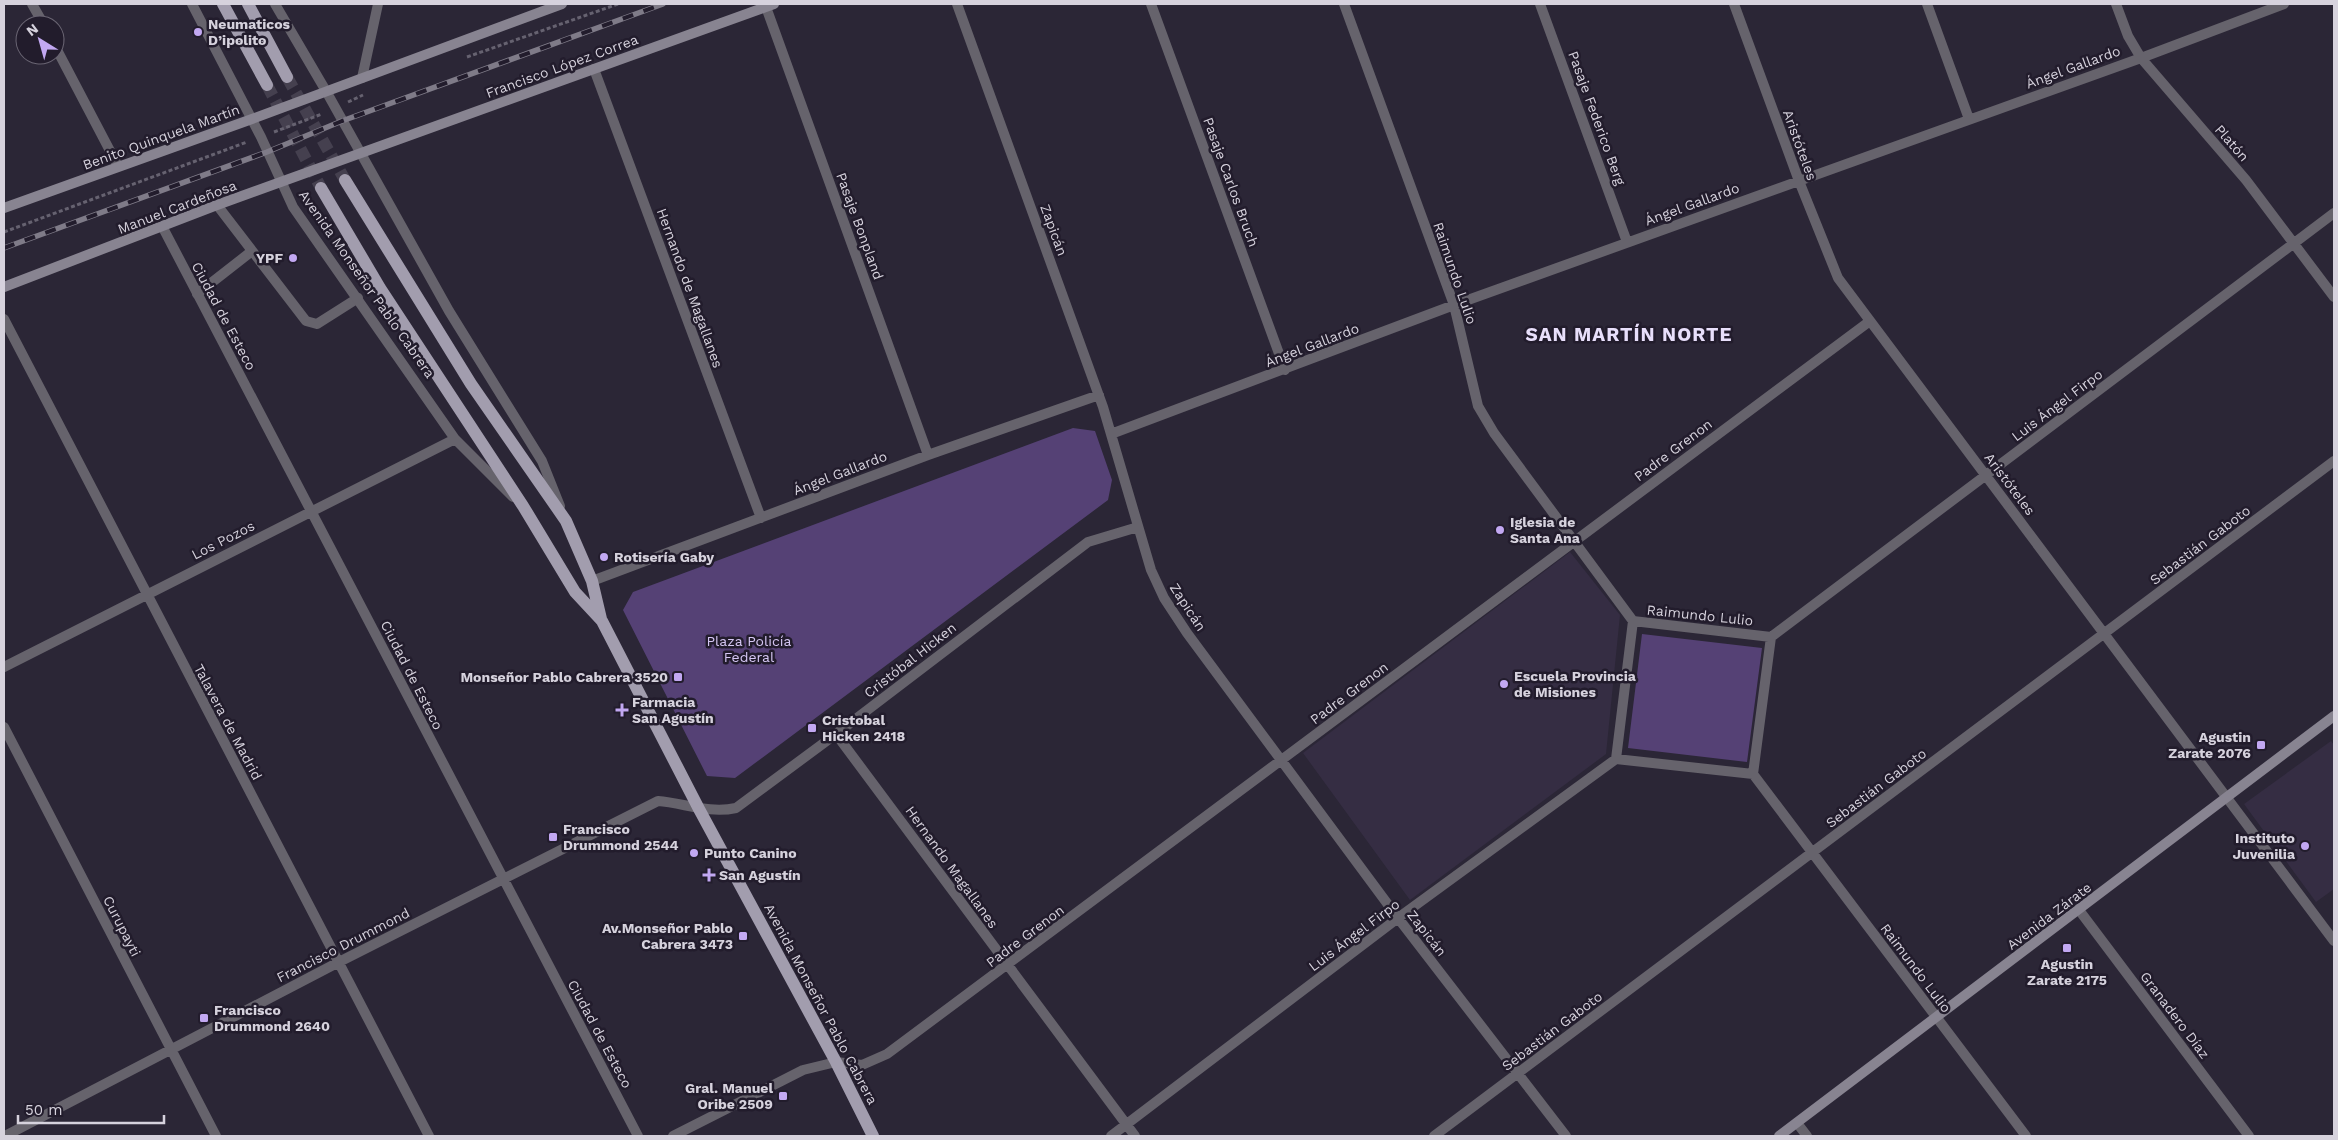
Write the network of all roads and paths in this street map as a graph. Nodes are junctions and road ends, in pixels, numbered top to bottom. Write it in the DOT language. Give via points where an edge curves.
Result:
graph roads {
  1 [pos="32,4"];
  2 [pos="192,4"];
  3 [pos="223,4"];
  4 [pos="248,4"];
  5 [pos="275,4"];
  6 [pos="378,4"];
  7 [pos="562,4"];
  8 [pos="618,4"];
  9 [pos="957,4"];
  10 [pos="1151,4"];
  11 [pos="1344,4"];
  12 [pos="1540,4"];
  13 [pos="1734,4"];
  14 [pos="1927,4"];
  15 [pos="2116,4"];
  16 [pos="2284,4"];
  17 [pos="770,5"];
  18 [pos="38,15"];
  19 [pos="464,58"];
  20 [pos="2141,58"];
  21 [pos="65,65"];
  22 [pos="594,69"];
  23 [pos="286,77"];
  24 [pos="362,78"];
  25 [pos="267,85"];
  26 [pos="326,91"];
  27 [pos="368,93"];
  28 [pos="336,108"];
  29 [pos="252,119"];
  30 [pos="1969,119"];
  31 [pos="261,137"];
  32 [pos="360,154"];
  33 [pos="118,166"];
  34 [pos="345,180"];
  35 [pos="1799,181"];
  36 [pos="281,183"];
  37 [pos="321,188"];
  38 [pos="217,206"];
  39 [pos="4,208"];
  40 [pos="2334,214"];
  41 [pos="162,226"];
  42 [pos="4,232"];
  43 [pos="1627,242"];
  44 [pos="2294,244"];
  45 [pos="252,251"];
  46 [pos="4,288"];
  47 [pos="197,294"];
  48 [pos="2334,297"];
  49 [pos="358,298"];
  50 [pos="1454,305"];
  51 [pos="4,319"];
  52 [pos="1870,321"];
  53 [pos="1285,370"];
  54 [pos="1099,395"];
  55 [pos="1111,434"];
  56 [pos="455,439"];
  57 [pos="928,455"];
  58 [pos="2334,461"];
  59 [pos="1986,475"];
  60 [pos="523,506"];
  61 [pos="311,511"];
  62 [pos="760,518"];
  63 [pos="566,521"];
  64 [pos="1138,527"];
  65 [pos="1573,542"];
  66 [pos="592,580"];
  67 [pos="146,594"];
  68 [pos="602,621"];
  69 [pos="1633,621"];
  70 [pos="2103,634"];
  71 [pos="1771,637"];
  72 [pos="4,667"];
  73 [pos="2334,716"];
  74 [pos="4,727"];
  75 [pos="836,734"];
  76 [pos="1616,759"];
  77 [pos="1282,760"];
  78 [pos="1753,774"];
  79 [pos="2226,798"];
  80 [pos="699,809"];
  81 [pos="1812,854"];
  82 [pos="503,880"];
  83 [pos="2079,910"];
  84 [pos="1398,918"];
  85 [pos="2334,941"];
  86 [pos="339,962"];
  87 [pos="1008,966"];
  88 [pos="1936,1017"];
  89 [pos="170,1049"];
  90 [pos="836,1062"];
  91 [pos="1518,1073"];
  92 [pos="1797,1123"];
  93 [pos="1126,1125"];
  94 [pos="5,1136"];
  95 [pos="216,1136"];
  96 [pos="429,1136"];
  97 [pos="638,1136"];
  98 [pos="673,1136"];
  99 [pos="873,1136"];
  100 [pos="1111,1136"];
  101 [pos="1135,1136"];
  102 [pos="1434,1136"];
  103 [pos="1566,1136"];
  104 [pos="1779,1136"];
  105 [pos="1807,1136"];
  106 [pos="2026,1136"];
  107 [pos="2249,1136"];
  1 -- 18 [label="street"];
  2 -- 29 [label="street, Avenida Monseñor Pablo Cabrera"];
  3 -- 25 [label="main road"];
  4 -- 23 [label="main road"];
  5 -- 26 [label="street, Avenida Monseñor Pablo Cabrera"];
  6 -- 24 [label="street"];
  7 -- 24 [label="main road"];
  8 -- 19 [label="path"];
  9 -- 54 [label="street, Zapicán"];
  10 -- 53 [label="street, Pasaje Carlos Bruch"];
  11 -- 50 [label="street, Raimundo Lulio"];
  12 -- 43 [label="street, Pasaje Federico Berg"];
  13 -- 35 [label="street, Aristóteles"];
  14 -- 30 [label="street"];
  15 -- 20 [label="street, Platón" via="2128,36"];
  16 -- 20 [label="street, Ángel Gallardo"];
  17 -- 22 [label="main road, Francisco López Correa"];
  17 -- 57 [label="street, Pasaje Bonpland"];
  20 -- 30 [label="street, Ángel Gallardo"];
  20 -- 44 [label="street, Platón" via="2241,173"];
  21 -- 33 [label="street"];
  22 -- 32 [label="main road, Francisco López Correa"];
  22 -- 62 [label="street, Hernando de Magallanes"];
  24 -- 26 [label="main road"];
  26 -- 28 [label="street, Avenida Monseñor Pablo Cabrera"];
  26 -- 29 [label="main road, Benito Quinquela Martín"];
  27 -- 28 [label="path"];
  28 -- 31 [label="path"];
  28 -- 32 [label="street, Avenida Monseñor Pablo Cabrera"];
  29 -- 31 [label="street, Avenida Monseñor Pablo Cabrera"];
  29 -- 33 [label="main road, Benito Quinquela Martín"];
  30 -- 35 [label="street, Ángel Gallardo"];
  31 -- 36 [label="street, Avenida Monseñor Pablo Cabrera"];
  31 -- 42 [label="path"];
  32 -- 36 [label="main road, Manuel Cardeñosa"];
  32 -- 63 [label="street, Avenida Monseñor Pablo Cabrera" via="458,327 542,461"];
  33 -- 39 [label="main road, Benito Quinquela Martín"];
  34 -- 63 [label="main road, Avenida Monseñor Pablo Cabrera" via="471,384"];
  35 -- 43 [label="street, Ángel Gallardo"];
  35 -- 52 [label="street, Aristóteles" via="1838,278"];
  36 -- 38 [label="main road, Manuel Cardeñosa"];
  36 -- 49 [label="street, Avenida Monseñor Pablo Cabrera" via="293,207"];
  37 -- 60 [label="main road, Avenida Monseñor Pablo Cabrera" via="395,312"];
  38 -- 41 [label="main road, Manuel Cardeñosa"];
  38 -- 45 [label="street"];
  40 -- 44 [label="street, Luis Ángel Firpo"];
  41 -- 46 [label="main road, Manuel Cardeñosa"];
  41 -- 47 [label="street, Ciudad de Esteco"];
  43 -- 50 [label="street, Ángel Gallardo"];
  44 -- 48 [label="street, Platón"];
  44 -- 59 [label="street, Luis Ángel Firpo"];
  45 -- 47 [label="street"];
  45 -- 49 [label="street" via="306,321 317,324"];
  47 -- 61 [label="street, Ciudad de Esteco"];
  49 -- 56 [label="street, Avenida Monseñor Pablo Cabrera"];
  50 -- 53 [label="street, Ángel Gallardo"];
  50 -- 65 [label="street, Raimundo Lulio" via="1474,392 1483,416"];
  51 -- 67 [label="street, Talavera de Madrid"];
  52 -- 59 [label="street, Aristóteles"];
  52 -- 65 [label="street, Padre Grenon"];
  53 -- 55 [label="street, Ángel Gallardo"];
  54 -- 55 [label="street, Zapicán"];
  54 -- 57 [label="street, Ángel Gallardo"];
  55 -- 64 [label="street, Zapicán"];
  56 -- 60 [label="street, Avenida Monseñor Pablo Cabrera"];
  56 -- 61 [label="street, Los Pozos"];
  57 -- 62 [label="street, Ángel Gallardo"];
  58 -- 70 [label="street, Sebastián Gaboto"];
  59 -- 70 [label="street, Aristóteles"];
  59 -- 71 [label="street, Luis Ángel Firpo"];
  60 -- 68 [label="main road, Avenida Monseñor Pablo Cabrera" via="575,592"];
  61 -- 67 [label="street, Los Pozos"];
  61 -- 82 [label="street, Ciudad de Esteco"];
  62 -- 66 [label="street, Ángel Gallardo"];
  63 -- 66 [label="main road, Avenida Monseñor Pablo Cabrera"];
  64 -- 75 [label="street, Cristóbal Hicken" via="1088,542"];
  64 -- 77 [label="street, Zapicán" via="1151,570 1164,598"];
  65 -- 69 [label="street, Raimundo Lulio"];
  65 -- 77 [label="street, Padre Grenon"];
  66 -- 68 [label="main road, Avenida Monseñor Pablo Cabrera"];
  67 -- 72 [label="street, Los Pozos"];
  67 -- 86 [label="street, Talavera de Madrid"];
  68 -- 80 [label="main road, Avenida Monseñor Pablo Cabrera"];
  69 -- 71 [label="street, Raimundo Lulio"];
  69 -- 76 [label="street"];
  70 -- 79 [label="street, Aristóteles"];
  70 -- 81 [label="street, Sebastián Gaboto"];
  71 -- 78 [label="street"];
  73 -- 79 [label="main road, Avenida Zárate"];
  74 -- 89 [label="street, Curupayti"];
  75 -- 80 [label="street, Cristóbal Hicken" via="736,808"];
  75 -- 87 [label="street, Hernando Magallanes"];
  76 -- 78 [label="street"];
  76 -- 84 [label="street, Luis Ángel Firpo"];
  77 -- 84 [label="street, Zapicán"];
  77 -- 87 [label="street, Padre Grenon"];
  78 -- 81 [label="street, Raimundo Lulio"];
  79 -- 83 [label="main road, Avenida Zárate"];
  79 -- 85 [label="street, Aristóteles"];
  80 -- 82 [label="street, Francisco Drummond" via="658,801"];
  80 -- 90 [label="main road, Avenida Monseñor Pablo Cabrera"];
  81 -- 88 [label="street, Raimundo Lulio"];
  81 -- 91 [label="street, Sebastián Gaboto"];
  82 -- 86 [label="street, Francisco Drummond"];
  82 -- 97 [label="street, Ciudad de Esteco"];
  83 -- 88 [label="main road, Avenida Zárate"];
  83 -- 107 [label="street, Granadero Díaz"];
  84 -- 91 [label="street, Zapicán"];
  84 -- 93 [label="street, Luis Ángel Firpo"];
  86 -- 89 [label="street, Francisco Drummond"];
  86 -- 96 [label="street, Talavera de Madrid"];
  87 -- 90 [label="street, Padre Grenon" via="887,1054 862,1065"];
  87 -- 93 [label="street, Hernando Magallanes"];
  88 -- 92 [label="main road, Avenida Zárate"];
  88 -- 106 [label="street, Raimundo Lulio"];
  89 -- 94 [label="street, Francisco Drummond"];
  89 -- 95 [label="street, Curupayti"];
  90 -- 98 [label="street" via="803,1070"];
  90 -- 99 [label="main road, Avenida Monseñor Pablo Cabrera"];
  91 -- 102 [label="street, Sebastián Gaboto"];
  91 -- 103 [label="street, Zapicán"];
  92 -- 104 [label="main road, Avenida Zárate"];
  92 -- 105 [label="street"];
  93 -- 100 [label="street, Luis Ángel Firpo"];
  93 -- 101 [label="street, Hernando Magallanes"];
}
